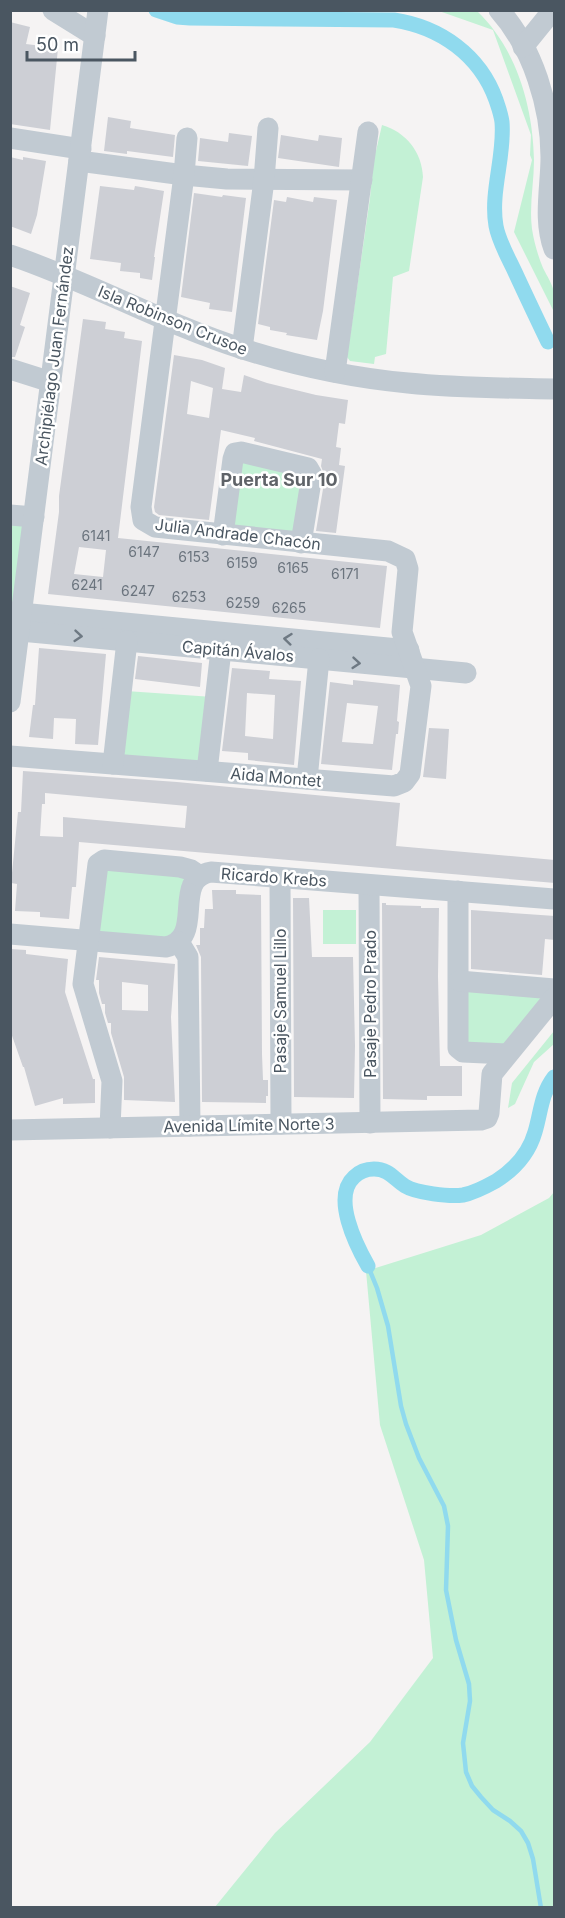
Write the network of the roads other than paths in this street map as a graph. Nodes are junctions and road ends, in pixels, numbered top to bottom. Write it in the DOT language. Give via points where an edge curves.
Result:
graph roads {
  1 [pos="53,10"];
  2 [pos="98,10"];
  3 [pos="499,10"];
  4 [pos="553,10"];
  5 [pos="95,36"];
  6 [pos="523,47"];
  7 [pos="268,128"];
  8 [pos="368,132"];
  9 [pos="10,138"];
  10 [pos="187,138"];
  11 [pos="553,145"];
  12 [pos="80,155"];
  13 [pos="184,175"];
  14 [pos="264,180"];
  15 [pos="362,180"];
  16 [pos="551,192"];
  17 [pos="555,249"];
  18 [pos="10,255"];
  19 [pos="65,276"];
  20 [pos="165,318"];
  21 [pos="242,349"];
  22 [pos="10,369"];
  23 [pos="335,372"];
  24 [pos="51,382"];
  25 [pos="555,389"];
  26 [pos="10,515"];
  27 [pos="34,518"];
  28 [pos="223,535"];
  29 [pos="301,543"];
  30 [pos="16,621"];
  31 [pos="127,641"];
  32 [pos="221,650"];
  33 [pos="319,659"];
  34 [pos="412,659"];
  35 [pos="466,673"];
  36 [pos="10,702"];
  37 [pos="10,756"];
  38 [pos="113,764"];
  39 [pos="207,771"];
  40 [pos="307,779"];
  41 [pos="200,876"];
  42 [pos="280,878"];
  43 [pos="369,885"];
  44 [pos="458,891"];
  45 [pos="555,899"];
  46 [pos="10,934"];
  47 [pos="88,941"];
  48 [pos="179,942"];
  49 [pos="459,981"];
  50 [pos="555,989"];
  51 [pos="555,998"];
  52 [pos="507,1054"];
  53 [pos="370,1123"];
  54 [pos="12,1124"];
  55 [pos="280,1124"];
  56 [pos="190,1126"];
  57 [pos="110,1128"];
  1 -- 5 [label="street"];
  2 -- 5 [label="street, Archipiélago Juan Fernández"];
  3 -- 6 [label="street"];
  4 -- 6 [label="street"];
  5 -- 12 [label="street, Archipiélago Juan Fernández"];
  6 -- 11 [label="street" via="540,89"];
  7 -- 14 [label="street"];
  8 -- 15 [label="street"];
  9 -- 12 [label="street"];
  10 -- 13 [label="street"];
  11 -- 16 [label="street"];
  12 -- 13 [label="street"];
  12 -- 19 [label="street, Archipiélago Juan Fernández"];
  13 -- 14 [label="street"];
  13 -- 20 [label="street"];
  14 -- 15 [label="street"];
  14 -- 21 [label="street"];
  15 -- 23 [label="street"];
  16 -- 17 [label="street" via="548,221"];
  18 -- 19 [label="street, Isla Robinson Crusoe"];
  19 -- 20 [label="street, Isla Robinson Crusoe"];
  19 -- 24 [label="street, Archipiélago Juan Fernández"];
  20 -- 21 [label="street, Isla Robinson Crusoe"];
  20 -- 28 [label="street, Julia Andrade Chacón" via="141,507 143,520 155,527"];
  21 -- 23 [label="street, Isla Robinson Crusoe"];
  22 -- 24 [label="street"];
  23 -- 25 [label="street, Isla Robinson Crusoe" via="408,383"];
  24 -- 27 [label="street, Archipiélago Juan Fernández"];
  26 -- 27 [label="street"];
  27 -- 30 [label="street, Archipiélago Juan Fernández"];
  28 -- 29 [label="street, Julia Andrade Chacón"];
  28 -- 29 [label="street" via="233,459 235,453 241,452 311,471"];
  29 -- 34 [label="street, Julia Andrade Chacón" via="388,551 405,559 408,568 402,632"];
  30 -- 31 [label="street, Capitán Ávalos, one-way"];
  34 -- 30 [label="street, Capitán Ávalos, one-way"];
  30 -- 36 [label="street, Archipiélago Juan Fernández"];
  31 -- 32 [label="street, Capitán Ávalos"];
  31 -- 38 [label="street"];
  32 -- 33 [label="street, Capitán Ávalos"];
  32 -- 39 [label="street"];
  33 -- 34 [label="street, Capitán Ávalos, one-way"];
  33 -- 40 [label="street"];
  34 -- 35 [label="street, Capitán Ávalos"];
  34 -- 40 [label="street, Aida Montet" via="421,686 408,778 394,786"];
  37 -- 38 [label="street, Aida Montet"];
  38 -- 39 [label="street, Aida Montet"];
  39 -- 40 [label="street, Aida Montet"];
  41 -- 42 [label="street, Ricardo Krebs" via="211,873"];
  41 -- 47 [label="street" via="180,867 99,862"];
  41 -- 48 [label="street, Ricardo Krebs" via="190,891 186,932"];
  42 -- 43 [label="street, Ricardo Krebs"];
  42 -- 55 [label="street, Pasaje Samuel Lillo"];
  43 -- 44 [label="street, Ricardo Krebs"];
  43 -- 53 [label="street, Pasaje Pedro Prado"];
  44 -- 45 [label="street, Ricardo Krebs"];
  44 -- 49 [label="street"];
  46 -- 47 [label="street"];
  47 -- 48 [label="street" via="166,947"];
  47 -- 57 [label="street" via="83,984 112,1081"];
  48 -- 56 [label="street" via="188,957"];
  49 -- 50 [label="street"];
  49 -- 52 [label="street" via="460,1051"];
  51 -- 52 [label="street"];
  52 -- 53 [label="street, Avenida Límite Norte 3" via="490,1078 487,1118"];
  53 -- 55 [label="street, Avenida Límite Norte 3"];
  54 -- 57 [label="street, Avenida Límite Norte 3"];
  55 -- 56 [label="street, Avenida Límite Norte 3"];
  56 -- 57 [label="street, Avenida Límite Norte 3"];
}
